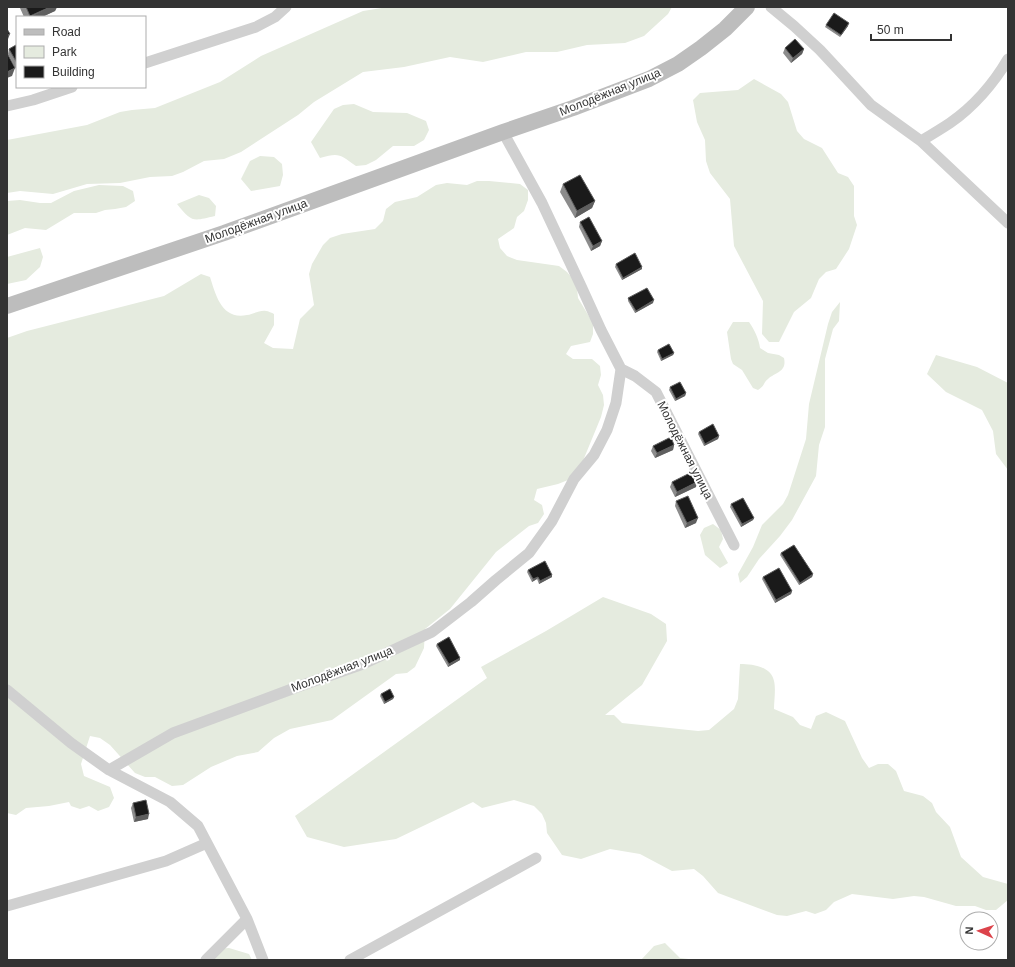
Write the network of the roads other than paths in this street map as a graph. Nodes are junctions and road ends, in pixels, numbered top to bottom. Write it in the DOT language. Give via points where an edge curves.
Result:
graph roads {
  1 [pos="286,7"];
  2 [pos="747,7"];
  3 [pos="771,7"];
  4 [pos="1008,59"];
  5 [pos="146,63"];
  6 [pos="69,88"];
  7 [pos="7,106"];
  8 [pos="503,132"];
  9 [pos="921,141"];
  10 [pos="1008,223"];
  11 [pos="7,306"];
  12 [pos="621,369"];
  13 [pos="734,545"];
  14 [pos="7,690"];
  15 [pos="109,770"];
  16 [pos="207,843"];
  17 [pos="536,858"];
  18 [pos="7,906"];
  19 [pos="246,919"];
  20 [pos="206,960"];
  21 [pos="263,960"];
  22 [pos="350,960"];
  1 -- 5 [label="street" via="275,17 256,27"];
  2 -- 8 [label="street, Молодёжная улица" via="701,48 649,79"];
  3 -- 9 [label="street" via="820,50 871,105"];
  4 -- 9 [label="street" via="979,98 951,122"];
  6 -- 7 [label="street"];
  8 -- 11 [label="street, Молодёжная улица" via="224,233"];
  8 -- 12 [label="street" via="542,204"];
  9 -- 10 [label="street"];
  12 -- 13 [label="street, Молодёжная улица" via="656,392"];
  12 -- 15 [label="street, Молодёжная улица" via="616,403 607,430 594,455 574,478 552,521 529,553 471,602 432,632 369,661 173,733"];
  14 -- 15 [label="street" via="71,743"];
  15 -- 16 [label="street" via="170,802 198,826"];
  16 -- 18 [label="street" via="166,861"];
  16 -- 19 [label="street"];
  17 -- 22 [label="street"];
  19 -- 20 [label="street"];
  19 -- 21 [label="street"];
}
